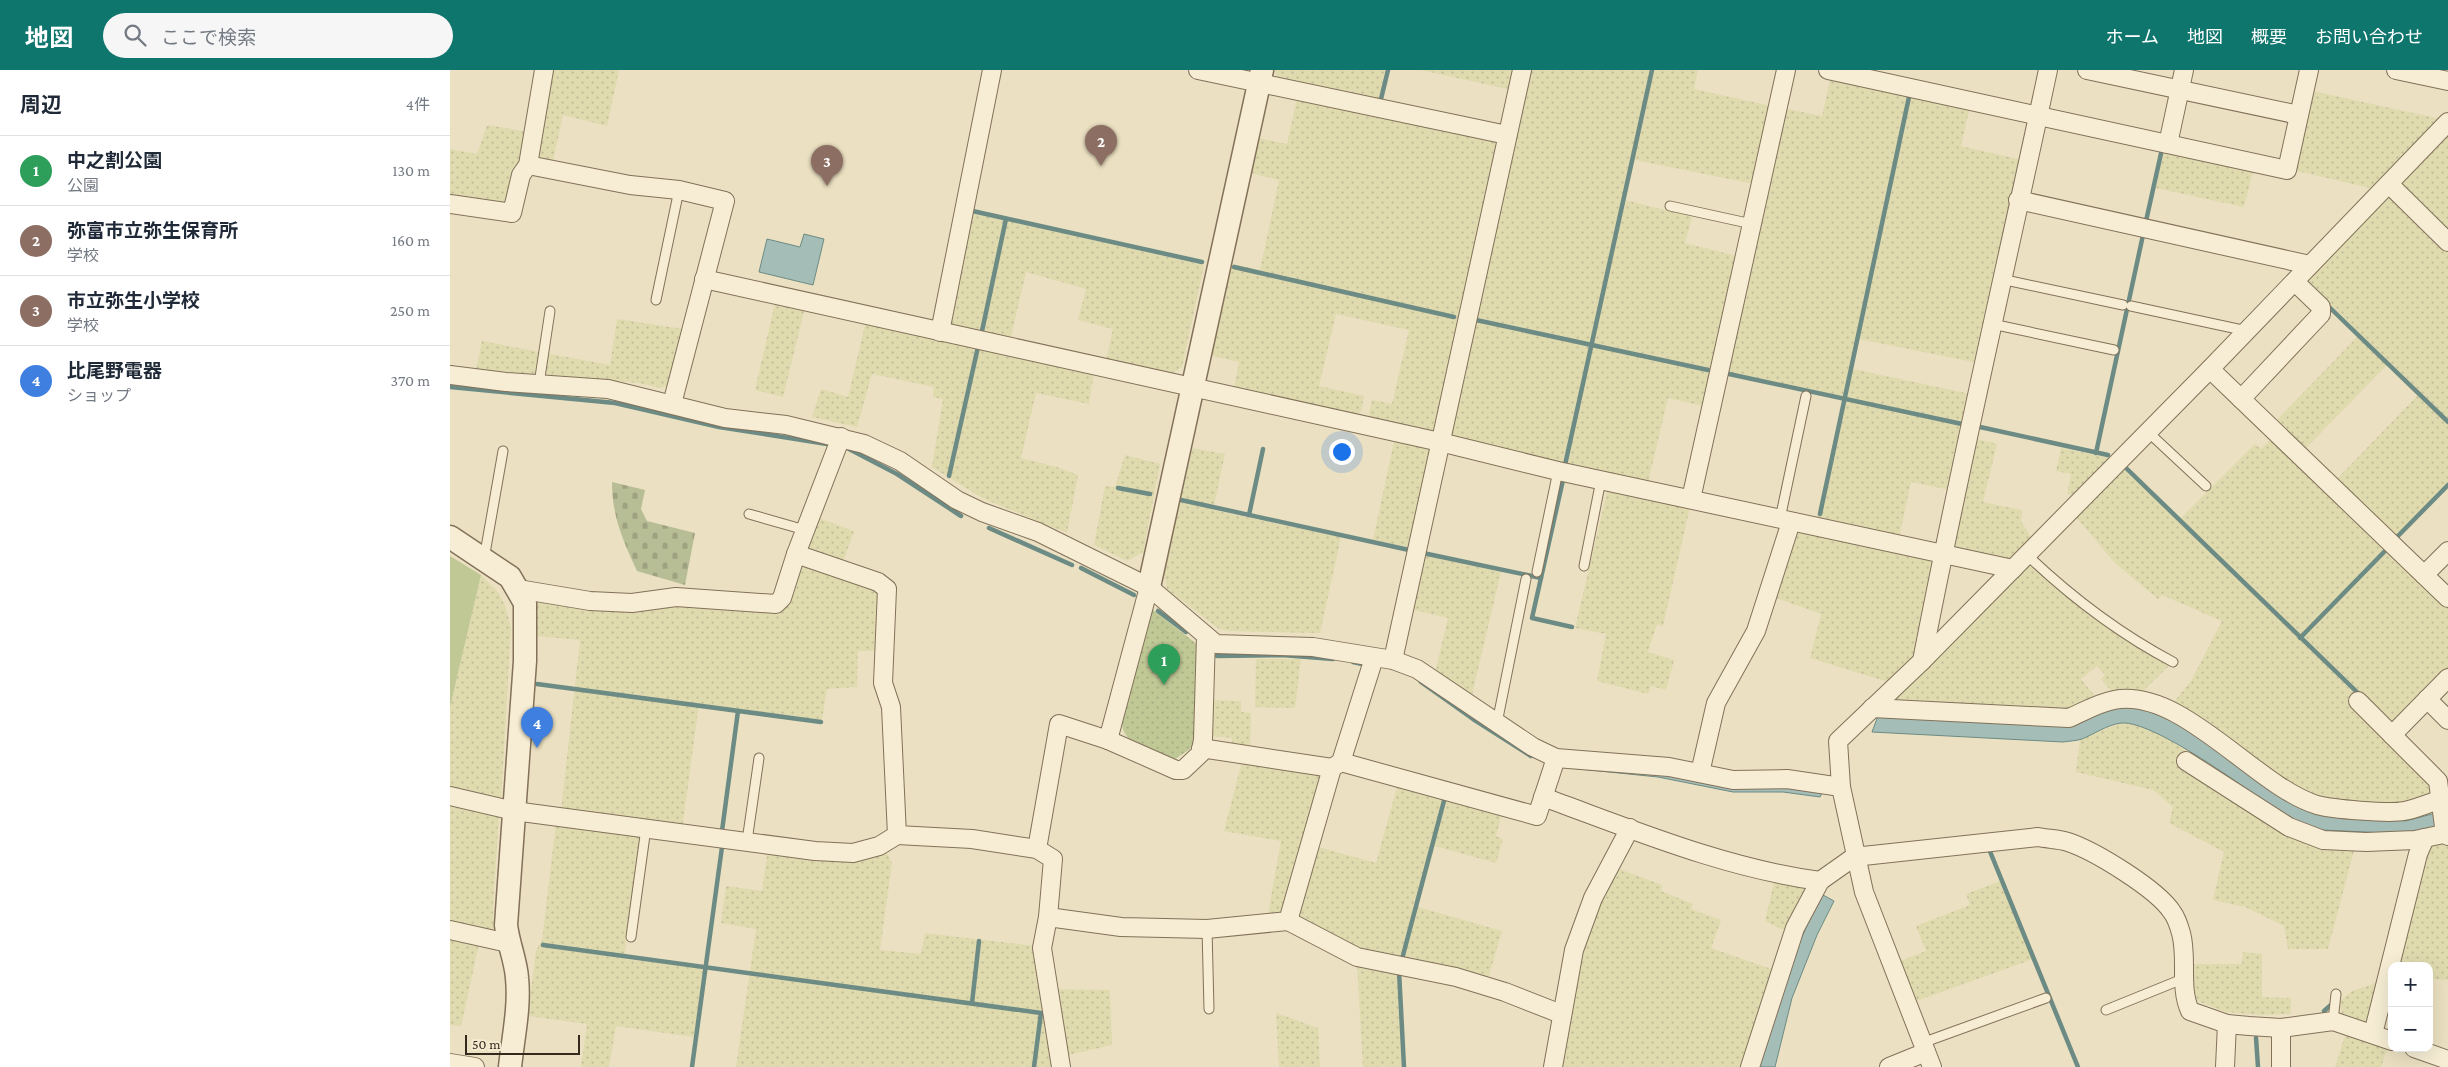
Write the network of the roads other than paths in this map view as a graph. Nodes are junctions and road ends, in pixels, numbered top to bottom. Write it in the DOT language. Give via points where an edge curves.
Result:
graph roads {
  1 [pos="544,70"];
  2 [pos="992,70"];
  3 [pos="1198,70"];
  4 [pos="1522,70"];
  5 [pos="1786,70"];
  6 [pos="1828,70"];
  7 [pos="2048,70"];
  8 [pos="2087,70"];
  9 [pos="2184,70"];
  10 [pos="2309,70"];
  11 [pos="2396,70"];
  12 [pos="1261,77"];
  13 [pos="2448,82"];
  14 [pos="2180,90"];
  15 [pos="2038,114"];
  16 [pos="2299,115"];
  17 [pos="2448,122"];
  18 [pos="1507,136"];
  19 [pos="2168,144"];
  20 [pos="528,165"];
  21 [pos="2389,184"];
  22 [pos="678,190"];
  23 [pos="2018,200"];
  24 [pos="450,204"];
  25 [pos="1670,206"];
  26 [pos="1752,224"];
  27 [pos="2448,242"];
  28 [pos="2310,265"];
  29 [pos="704,279"];
  30 [pos="2001,279"];
  31 [pos="2294,282"];
  32 [pos="656,300"];
  33 [pos="550,311"];
  34 [pos="1992,324"];
  35 [pos="2247,331"];
  36 [pos="940,332"];
  37 [pos="2114,350"];
  38 [pos="2210,369"];
  39 [pos="450,375"];
  40 [pos="540,384"];
  41 [pos="1192,387"];
  42 [pos="1806,396"];
  43 [pos="2241,399"];
  44 [pos="672,404"];
  45 [pos="2148,432"];
  46 [pos="841,437"];
  47 [pos="1440,442"];
  48 [pos="503,451"];
  49 [pos="1558,471"];
  50 [pos="1601,480"];
  51 [pos="2206,486"];
  52 [pos="1691,499"];
  53 [pos="749,514"];
  54 [pos="1786,520"];
  55 [pos="805,530"];
  56 [pos="450,537"];
  57 [pos="2448,551"];
  58 [pos="796,554"];
  59 [pos="2026,554"];
  60 [pos="1942,555"];
  61 [pos="484,559"];
  62 [pos="1584,566"];
  63 [pos="2013,569"];
  64 [pos="1537,572"];
  65 [pos="2424,575"];
  66 [pos="1526,579"];
  67 [pos="1149,587"];
  68 [pos="518,588"];
  69 [pos="2448,598"];
  70 [pos="1206,636"];
  71 [pos="1374,658"];
  72 [pos="1392,660"];
  73 [pos="1922,661"];
  74 [pos="2174,662"];
  75 [pos="2448,678"];
  76 [pos="2427,699"];
  77 [pos="2358,701"];
  78 [pos="1872,708"];
  79 [pos="2448,720"];
  80 [pos="1497,723"];
  81 [pos="2392,735"];
  82 [pos="1108,740"];
  83 [pos="1201,748"];
  84 [pos="758,758"];
  85 [pos="1556,758"];
  86 [pos="2186,760"];
  87 [pos="1337,765"];
  88 [pos="1700,773"];
  89 [pos="1841,787"];
  90 [pos="450,796"];
  91 [pos="1543,797"];
  92 [pos="2441,803"];
  93 [pos="514,811"];
  94 [pos="646,828"];
  95 [pos="1630,828"];
  96 [pos="2446,833"];
  97 [pos="897,836"];
  98 [pos="2425,838"];
  99 [pos="747,841"];
  100 [pos="1037,849"];
  101 [pos="1854,857"];
  102 [pos="1820,881"];
  103 [pos="1048,916"];
  104 [pos="1288,921"];
  105 [pos="450,930"];
  106 [pos="1207,930"];
  107 [pos="631,937"];
  108 [pos="508,943"];
  109 [pos="2185,978"];
  110 [pos="2336,994"];
  111 [pos="2046,998"];
  112 [pos="1209,1009"];
  113 [pos="2106,1010"];
  114 [pos="1561,1014"];
  115 [pos="2333,1021"];
  116 [pos="2227,1024"];
  117 [pos="2281,1028"];
  118 [pos="2373,1034"];
  119 [pos="2388,1040"];
  120 [pos="2421,1052"];
  121 [pos="1927,1054"];
  122 [pos="2448,1060"];
  123 [pos="450,1063"];
  124 [pos="475,1067"];
  125 [pos="510,1067"];
  126 [pos="1061,1067"];
  127 [pos="1553,1067"];
  128 [pos="1750,1067"];
  129 [pos="1890,1067"];
  130 [pos="2225,1067"];
  131 [pos="2281,1067"];
  1 -- 20 [label="street"];
  2 -- 36 [label="street"];
  3 -- 12 [label="street"];
  4 -- 18 [label="street"];
  5 -- 26 [label="street"];
  6 -- 15 [label="street"];
  7 -- 15 [label="street"];
  8 -- 14 [label="street"];
  9 -- 14 [label="street"];
  10 -- 16 [label="street"];
  11 -- 13 [label="street"];
  12 -- 18 [label="street"];
  12 -- 41 [label="street"];
  14 -- 16 [label="street"];
  14 -- 19 [label="street"];
  15 -- 19 [label="street"];
  15 -- 23 [label="street"];
  16 -- 19 [label="street" via="2286,170"];
  17 -- 21 [label="street"];
  18 -- 47 [label="street"];
  20 -- 22 [label="street" via="630,185"];
  20 -- 24 [label="street" via="521,176 512,213"];
  21 -- 27 [label="street"];
  21 -- 28 [label="street"];
  22 -- 29 [label="street" via="725,201"];
  22 -- 32 [label="lane"];
  23 -- 28 [label="street"];
  23 -- 30 [label="street"];
  25 -- 26 [label="lane"];
  26 -- 52 [label="street"];
  28 -- 31 [label="street"];
  29 -- 36 [label="street"];
  29 -- 44 [label="street"];
  30 -- 34 [label="street"];
  30 -- 35 [label="lane"];
  31 -- 35 [label="street"];
  31 -- 43 [label="street" via="2321,308 2321,314"];
  33 -- 40 [label="lane"];
  34 -- 37 [label="lane"];
  34 -- 60 [label="street"];
  35 -- 38 [label="street"];
  36 -- 41 [label="street"];
  38 -- 43 [label="street"];
  38 -- 45 [label="street"];
  39 -- 40 [label="street"];
  40 -- 44 [label="street" via="608,389"];
  41 -- 47 [label="street"];
  41 -- 67 [label="street"];
  42 -- 54 [label="lane"];
  43 -- 65 [label="street"];
  44 -- 46 [label="street" via="725,418 786,425"];
  45 -- 51 [label="lane"];
  45 -- 59 [label="street"];
  46 -- 55 [label="street"];
  46 -- 67 [label="street" via="892,457 957,500 1038,532"];
  47 -- 49 [label="street"];
  47 -- 72 [label="street"];
  48 -- 61 [label="lane"];
  49 -- 50 [label="street"];
  49 -- 64 [label="lane"];
  50 -- 52 [label="street"];
  50 -- 62 [label="lane"];
  52 -- 54 [label="street"];
  53 -- 55 [label="lane"];
  54 -- 60 [label="street"];
  54 -- 88 [label="street" via="1756,631 1716,704"];
  55 -- 58 [label="street"];
  56 -- 61 [label="street"];
  57 -- 65 [label="street"];
  58 -- 68 [label="street" via="782,598 776,604 676,597 632,603 599,601"];
  58 -- 97 [label="street" via="878,582 888,589 883,683 892,707"];
  59 -- 63 [label="street"];
  59 -- 74 [label="lane" via="2067,592 2110,625"];
  60 -- 63 [label="street"];
  60 -- 73 [label="street"];
  61 -- 68 [label="street" via="510,577"];
  63 -- 73 [label="street"];
  65 -- 69 [label="street"];
  66 -- 80 [label="lane"];
  67 -- 70 [label="street"];
  67 -- 82 [label="street"];
  68 -- 93 [label="street" via="525,603 526,620"];
  70 -- 71 [label="street" via="1216,644 1313,647"];
  70 -- 83 [label="street"];
  71 -- 72 [label="street"];
  71 -- 87 [label="street"];
  72 -- 80 [label="street" via="1417,668"];
  73 -- 78 [label="street"];
  75 -- 76 [label="street"];
  76 -- 79 [label="street"];
  76 -- 81 [label="street"];
  77 -- 81 [label="street"];
  78 -- 89 [label="street" via="1838,741"];
  78 -- 92 [label="street" via="2069,718 2102,704 2131,699 2152,703 2188,720 2298,797 2317,805 2403,811"];
  80 -- 85 [label="street"];
  81 -- 92 [label="street" via="2438,781"];
  82 -- 83 [label="street" via="1176,770 1183,770"];
  82 -- 100 [label="street" via="1059,724"];
  83 -- 87 [label="street"];
  84 -- 99 [label="lane"];
  85 -- 88 [label="street" via="1624,762"];
  85 -- 91 [label="street"];
  86 -- 98 [label="street" via="2290,827 2323,840 2366,842"];
  87 -- 91 [label="street" via="1537,816"];
  87 -- 104 [label="street"];
  88 -- 89 [label="street" via="1733,780 1787,779"];
  89 -- 101 [label="street"];
  90 -- 93 [label="street"];
  91 -- 95 [label="street"];
  92 -- 96 [label="street"];
  93 -- 94 [label="street"];
  93 -- 108 [label="street" via="506,925"];
  94 -- 99 [label="street"];
  94 -- 107 [label="lane"];
  95 -- 102 [label="street" via="1757,871"];
  95 -- 114 [label="street" via="1593,898 1574,950"];
  96 -- 98 [label="street"];
  97 -- 99 [label="street" via="879,846 853,853"];
  97 -- 100 [label="street" via="972,838"];
  98 -- 118 [label="street" via="2418,854"];
  100 -- 103 [label="street" via="1053,859"];
  101 -- 102 [label="street"];
  101 -- 109 [label="street" via="2029,838 2068,842 2117,868 2152,892 2172,912 2181,934"];
  101 -- 121 [label="street" via="1864,892"];
  102 -- 128 [label="street" via="1795,928"];
  103 -- 106 [label="street" via="1121,927"];
  103 -- 126 [label="street" via="1042,948"];
  104 -- 106 [label="street"];
  104 -- 114 [label="street" via="1357,957 1456,977"];
  105 -- 108 [label="street"];
  106 -- 112 [label="lane"];
  108 -- 125 [label="street" via="518,977"];
  109 -- 113 [label="lane"];
  109 -- 116 [label="street" via="2184,998 2190,1011"];
  110 -- 115 [label="lane"];
  111 -- 121 [label="lane"];
  114 -- 127 [label="street"];
  115 -- 117 [label="street"];
  115 -- 118 [label="street"];
  116 -- 117 [label="street"];
  116 -- 130 [label="street"];
  117 -- 131 [label="street"];
  118 -- 119 [label="street"];
  120 -- 122 [label="street"];
  121 -- 129 [label="street"];
  123 -- 124 [label="street"];
}
